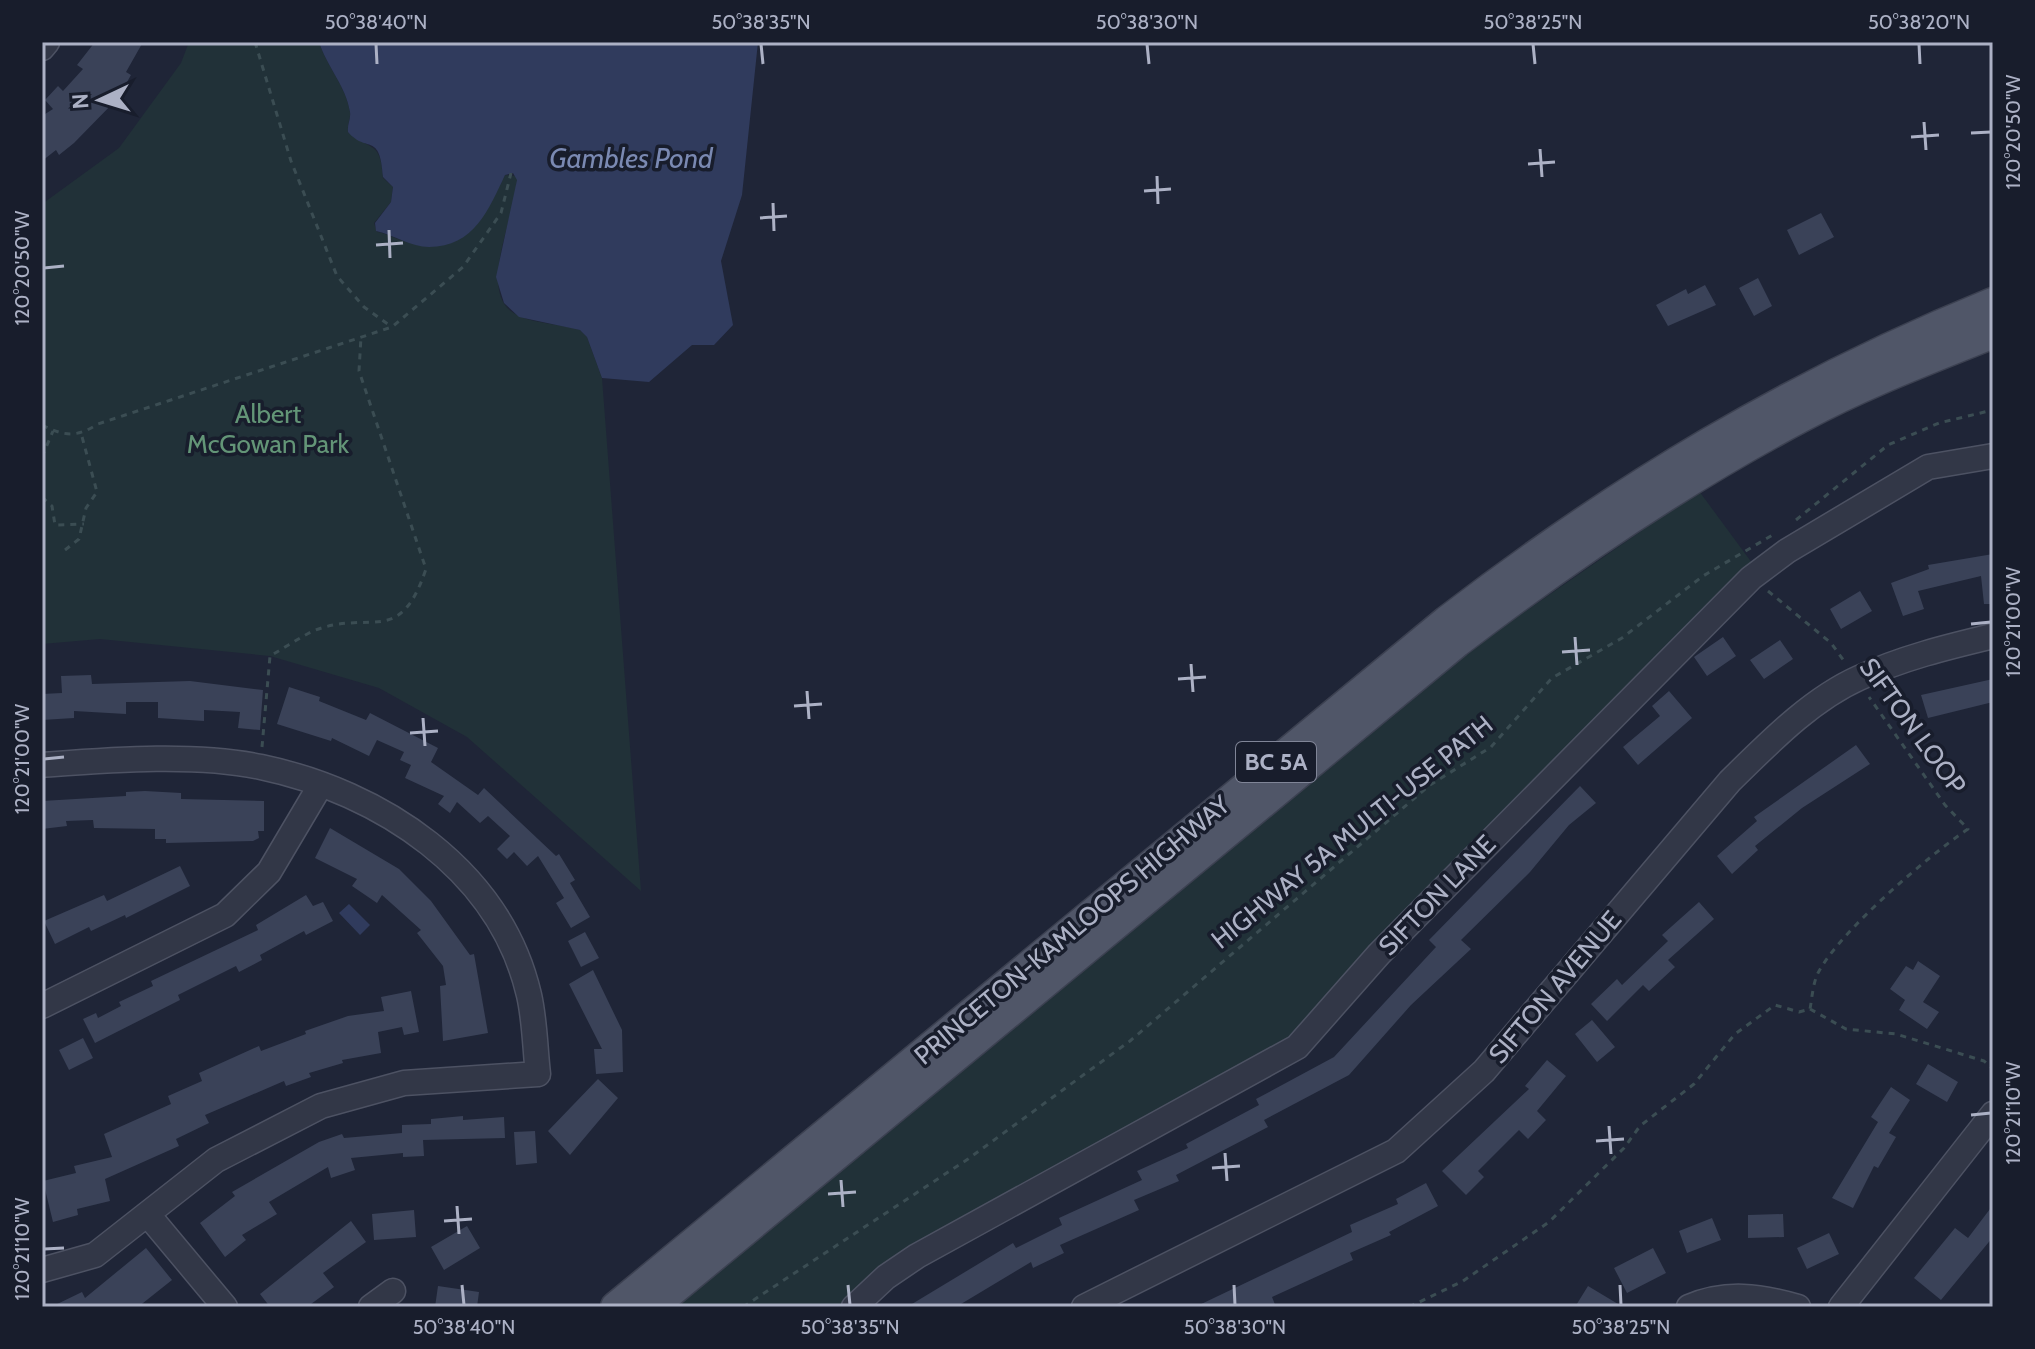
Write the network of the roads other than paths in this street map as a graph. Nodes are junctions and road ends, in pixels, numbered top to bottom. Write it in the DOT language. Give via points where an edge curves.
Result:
graph roads {
  1 [pos="47,42"];
  2 [pos="42,48"];
  3 [pos="1993,303"];
  4 [pos="1993,333"];
  5 [pos="1993,456"];
  6 [pos="1993,636"];
  7 [pos="42,765"];
  8 [pos="320,786"];
  9 [pos="42,1006"];
  10 [pos="1993,1114"];
  11 [pos="149,1216"];
  12 [pos="42,1270"];
  13 [pos="393,1291"];
  14 [pos="225,1307"];
  15 [pos="371,1307"];
  16 [pos="616,1307"];
  17 [pos="652,1307"];
  18 [pos="854,1307"];
  19 [pos="1084,1307"];
  20 [pos="1689,1307"];
  21 [pos="1798,1307"];
  22 [pos="1841,1307"];
  1 -- 2 [label="street"];
  3 -- 16 [label="main road, PRINCETON-KAMLOOPS HIGHWAY / BC 5A" via="1716,436 1526,561"];
  4 -- 17 [label="main road, PRINCETON-KAMLOOPS HIGHWAY / BC 5A" via="1804,415 1629,517 1539,580"];
  5 -- 18 [label="street, SIFTON LANE" via="1928,467 1751,578 1390,943 1297,1047 917,1256"];
  6 -- 19 [label="street, SIFTON AVENUE" via="1927,652 1856,678 1769,743 1730,781 1484,1071 1396,1151"];
  7 -- 8 [label="street" via="148,758 261,767"];
  8 -- 9 [label="street" via="269,872 225,915"];
  8 -- 11 [label="street" via="381,808 429,841 475,887 509,939 529,995 538,1074 404,1083 321,1106 216,1160"];
  10 -- 22 [label="street"];
  11 -- 12 [label="street" via="95,1255"];
  11 -- 14 [label="street"];
  13 -- 15 [label="street"];
  20 -- 21 [label="street" via="1708,1299 1757,1295"];
}
